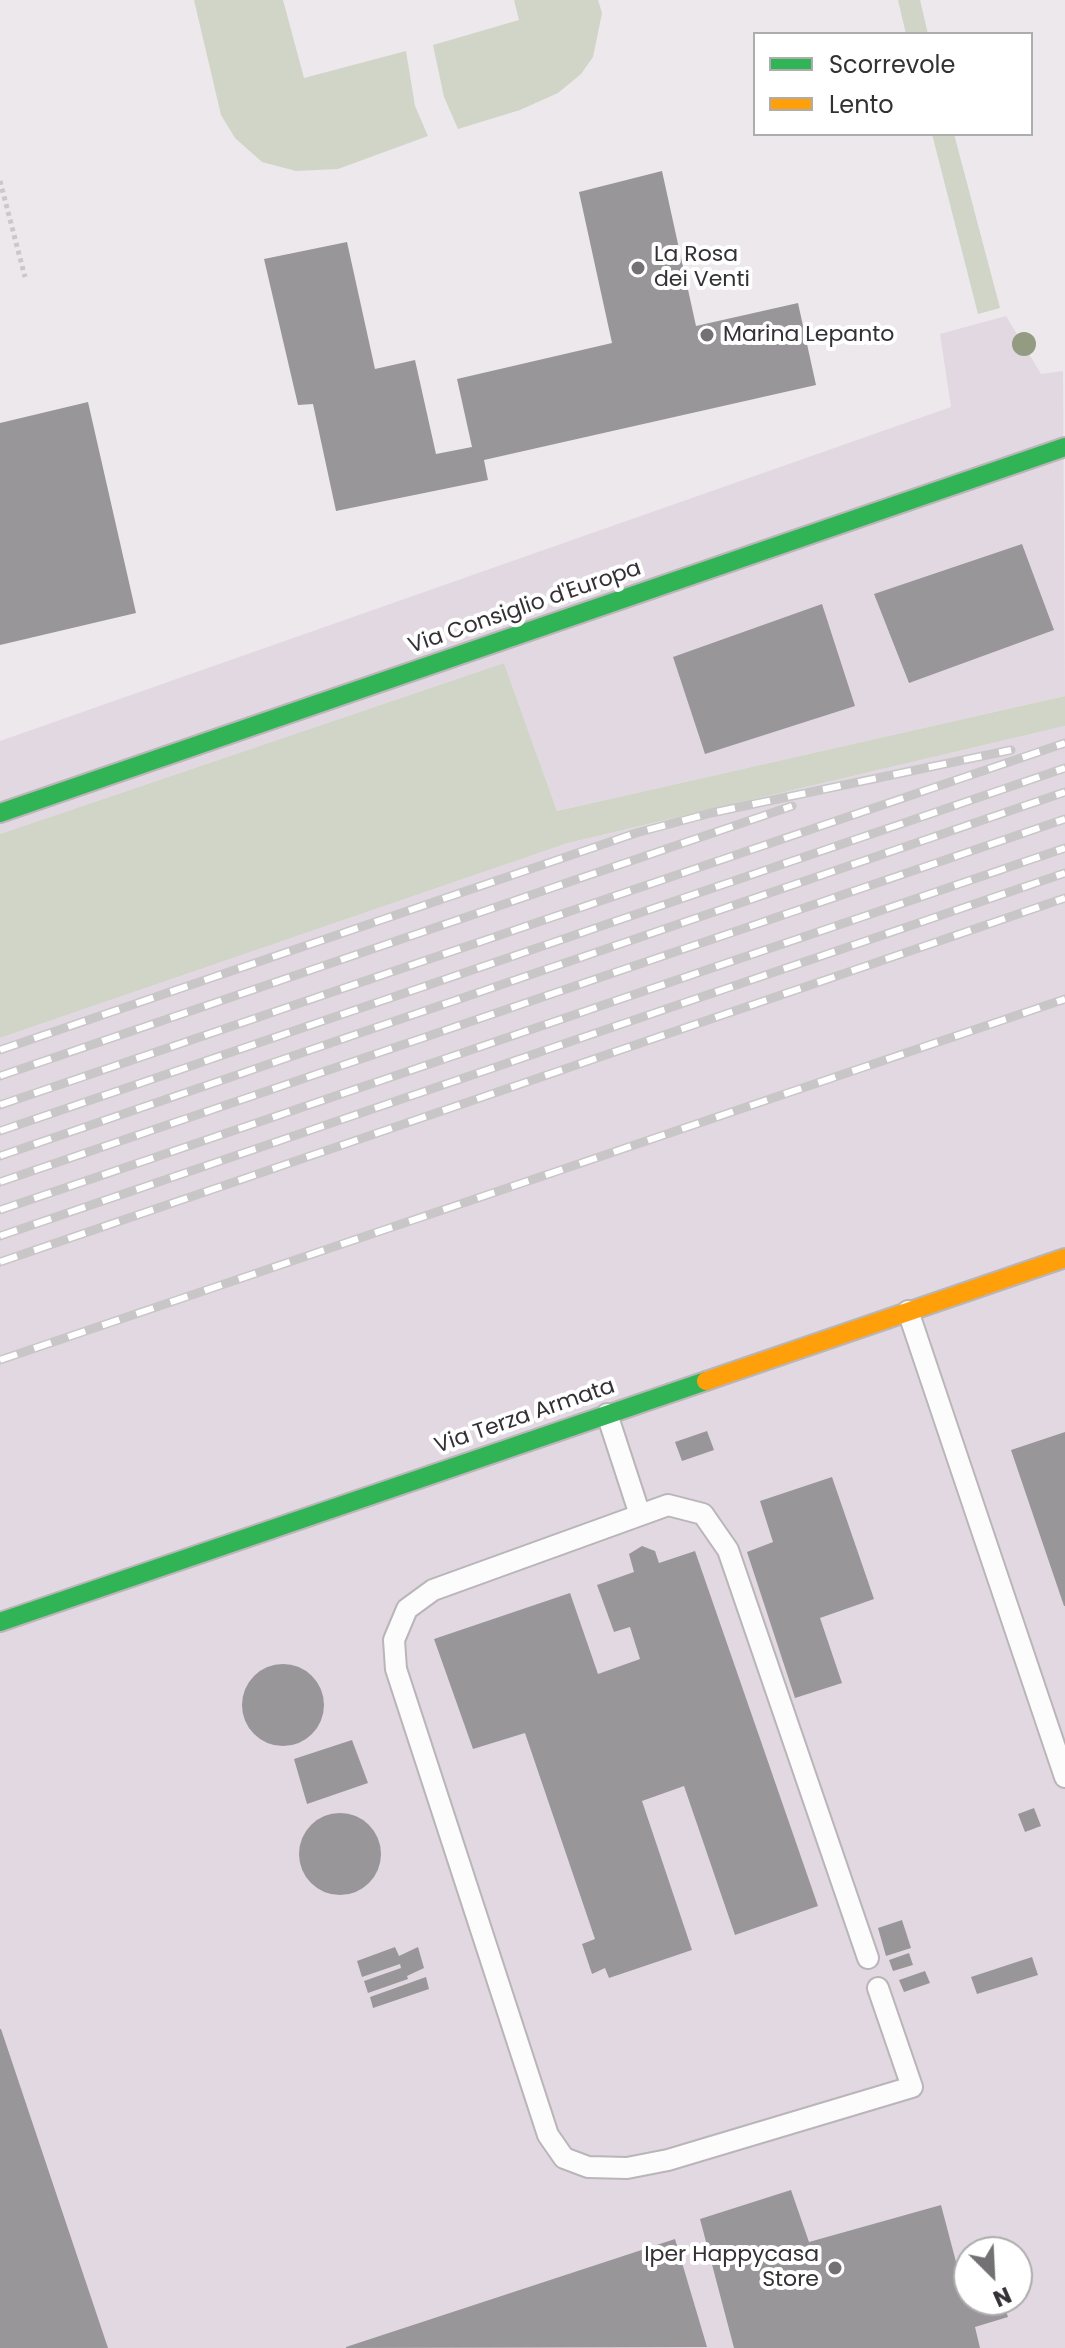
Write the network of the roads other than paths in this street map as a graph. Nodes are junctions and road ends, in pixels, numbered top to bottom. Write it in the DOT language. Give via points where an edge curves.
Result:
graph roads {
  1 [pos="1065,447"];
  2 [pos="0,813"];
  3 [pos="1065,1258"];
  4 [pos="908,1311"];
  5 [pos="607,1414"];
  6 [pos="640,1515"];
  7 [pos="0,1622"];
  8 [pos="1065,1777"];
  9 [pos="868,1958"];
  10 [pos="878,1988"];
  1 -- 2 [label="street, Via Consiglio d'Europa"];
  3 -- 4 [label="street, Via Terza Armata"];
  4 -- 5 [label="street, Via Terza Armata"];
  4 -- 8 [label="lane"];
  5 -- 6 [label="lane"];
  5 -- 7 [label="street, Via Terza Armata"];
  6 -- 9 [label="lane" via="668,1505 703,1514 728,1550"];
  6 -- 10 [label="lane" via="433,1590 407,1609 394,1640 396,1669 548,2135 564,2158 588,2167 627,2168 912,2087"];
}
